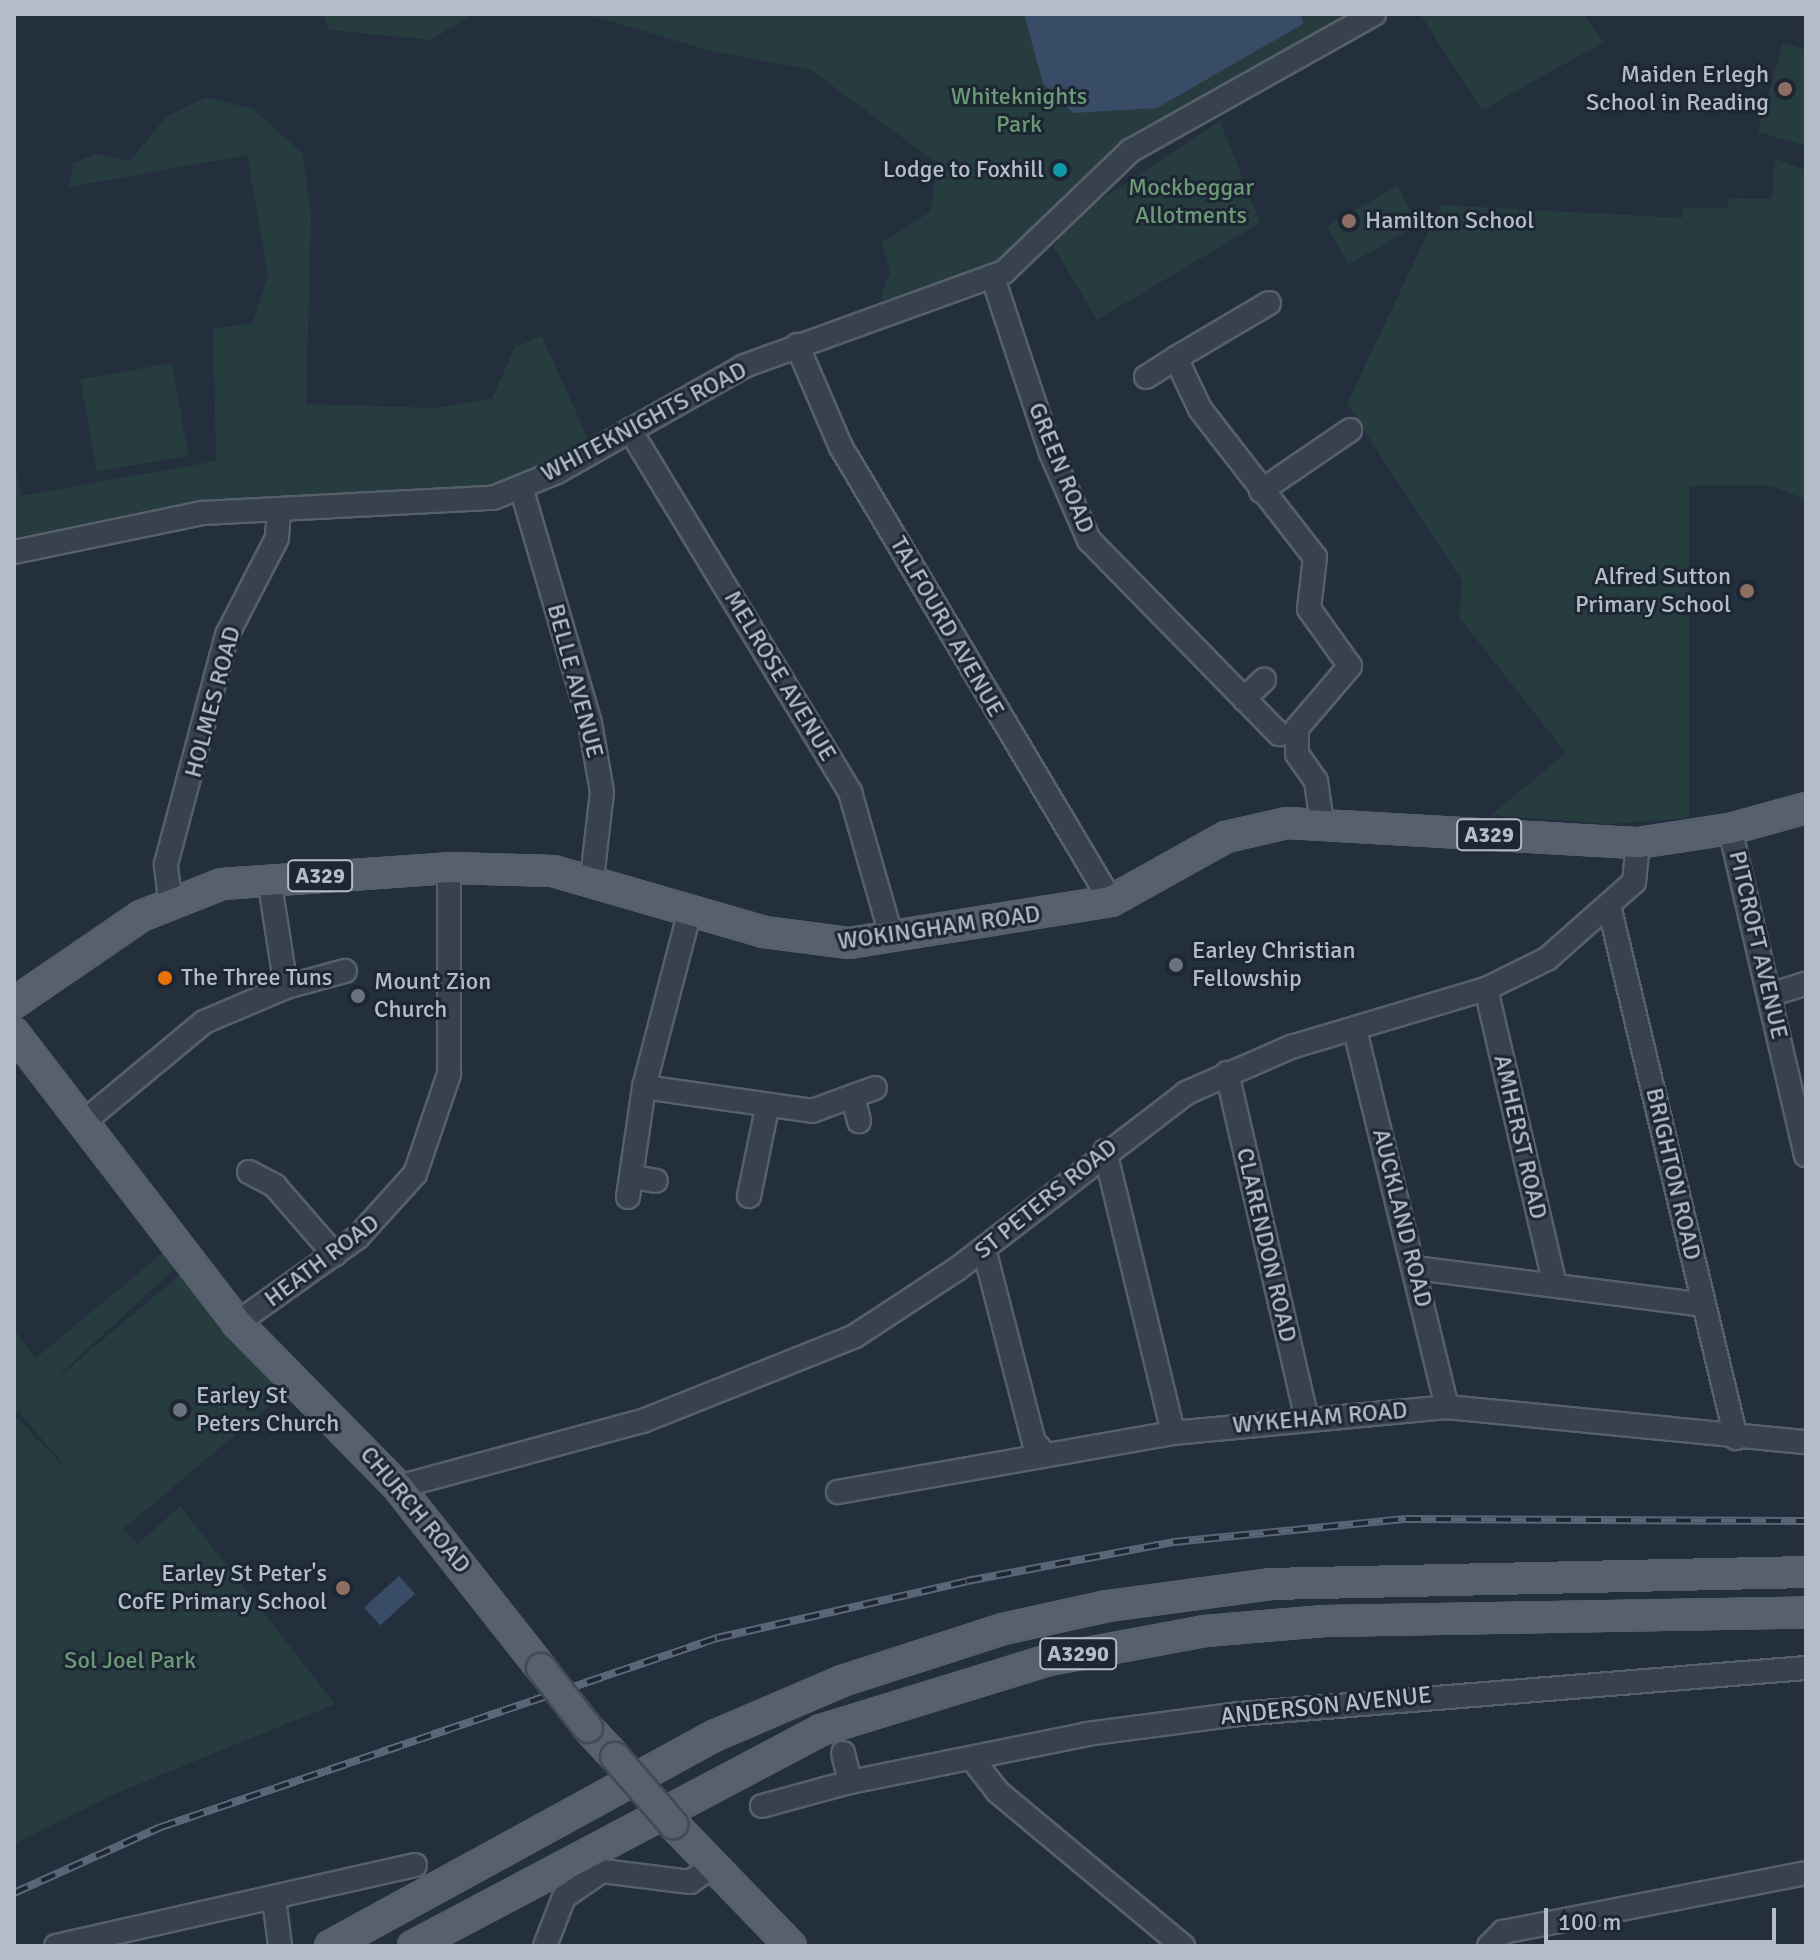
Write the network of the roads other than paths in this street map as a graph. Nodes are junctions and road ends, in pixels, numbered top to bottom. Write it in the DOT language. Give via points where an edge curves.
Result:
graph roads {
  1 [pos="1374,14"];
  2 [pos="993,278"];
  3 [pos="1269,303"];
  4 [pos="797,345"];
  5 [pos="1176,358"];
  6 [pos="1146,377"];
  7 [pos="630,430"];
  8 [pos="1350,430"];
  9 [pos="521,487"];
  10 [pos="1261,491"];
  11 [pos="279,511"];
  12 [pos="14,552"];
  13 [pos="1264,680"];
  14 [pos="1244,699"];
  15 [pos="1279,734"];
  16 [pos="1806,808"];
  17 [pos="1322,823"];
  18 [pos="1730,829"];
  19 [pos="1638,843"];
  20 [pos="449,868"];
  21 [pos="592,878"];
  22 [pos="269,879"];
  23 [pos="170,899"];
  24 [pos="1111,901"];
  25 [pos="690,910"];
  26 [pos="1610,910"];
  27 [pos="892,938"];
  28 [pos="78,961"];
  29 [pos="345,971"];
  30 [pos="1806,984"];
  31 [pos="286,987"];
  32 [pos="1486,989"];
  33 [pos="1769,995"];
  34 [pos="14,1003"];
  35 [pos="14,1026"];
  36 [pos="1355,1030"];
  37 [pos="14,1033"];
  38 [pos="1227,1073"];
  39 [pos="644,1087"];
  40 [pos="875,1088"];
  41 [pos="853,1097"];
  42 [pos="767,1108"];
  43 [pos="86,1120"];
  44 [pos="859,1121"];
  45 [pos="1804,1132"];
  46 [pos="1105,1151"];
  47 [pos="1806,1155"];
  48 [pos="249,1172"];
  49 [pos="656,1181"];
  50 [pos="749,1196"];
  51 [pos="984,1249"];
  52 [pos="335,1255"];
  53 [pos="1416,1268"];
  54 [pos="1555,1285"];
  55 [pos="1704,1305"];
  56 [pos="237,1323"];
  57 [pos="1447,1407"];
  58 [pos="1306,1416"];
  59 [pos="1173,1433"];
  60 [pos="1736,1438"];
  61 [pos="1806,1442"];
  62 [pos="1045,1454"];
  63 [pos="398,1487"];
  64 [pos="838,1492"];
  65 [pos="1806,1572"];
  66 [pos="1806,1613"];
  67 [pos="1806,1668"];
  68 [pos="843,1753"];
  69 [pos="973,1760"];
  70 [pos="850,1782"];
  71 [pos="762,1806"];
  72 [pos="415,1865"];
  73 [pos="714,1865"];
  74 [pos="1806,1873"];
  75 [pos="274,1899"];
  76 [pos="280,1945"];
  77 [pos="56,1946"];
  78 [pos="330,1946"];
  79 [pos="413,1946"];
  80 [pos="545,1946"];
  81 [pos="791,1946"];
  82 [pos="1183,1946"];
  83 [pos="1489,1946"];
  1 -- 2 [label="street, WHITEKNIGHTS ROAD" via="1130,151 1016,265"];
  2 -- 4 [label="street, WHITEKNIGHTS ROAD"];
  2 -- 14 [label="street, GREEN ROAD" via="1051,453 1089,540"];
  3 -- 5 [label="street"];
  4 -- 7 [label="street, WHITEKNIGHTS ROAD"];
  4 -- 24 [label="street, TALFOURD AVENUE" via="841,447"];
  5 -- 6 [label="street"];
  5 -- 10 [label="street" via="1200,409"];
  7 -- 9 [label="street, WHITEKNIGHTS ROAD"];
  7 -- 27 [label="street, MELROSE AVENUE" via="850,792"];
  8 -- 10 [label="street"];
  9 -- 11 [label="street, WHITEKNIGHTS ROAD" via="445,505"];
  9 -- 21 [label="street, BELLE AVENUE" via="592,737 602,792"];
  10 -- 17 [label="street" via="1311,547 1309,609 1350,666 1297,728 1297,754 1316,781"];
  11 -- 12 [label="street, WHITEKNIGHTS ROAD" via="203,513"];
  11 -- 23 [label="street, HOLMES ROAD" via="277,538 227,635 166,864"];
  13 -- 14 [label="street"];
  14 -- 15 [label="street, GREEN ROAD"];
  16 -- 18 [label="main road, WOKINGHAM ROAD / A329"];
  17 -- 19 [label="main road, WOKINGHAM ROAD / A329"];
  17 -- 24 [label="main road, WOKINGHAM ROAD / A329" via="1242,831"];
  18 -- 19 [label="main road, WOKINGHAM ROAD / A329"];
  18 -- 33 [label="street, PITCROFT AVENUE"];
  19 -- 26 [label="street, ST PETERS ROAD" via="1634,882"];
  20 -- 21 [label="main road, WOKINGHAM ROAD / A329"];
  20 -- 22 [label="main road, WOKINGHAM ROAD / A329"];
  20 -- 52 [label="street, HEATH ROAD" via="449,1074 415,1174 390,1208"];
  21 -- 25 [label="main road, WOKINGHAM ROAD / A329"];
  22 -- 23 [label="main road, WOKINGHAM ROAD / A329"];
  22 -- 31 [label="street"];
  23 -- 28 [label="main road, WOKINGHAM ROAD / A329"];
  24 -- 27 [label="main road, WOKINGHAM ROAD / A329"];
  25 -- 27 [label="main road, WOKINGHAM ROAD / A329" via="820,943"];
  25 -- 39 [label="street"];
  26 -- 32 [label="street, ST PETERS ROAD" via="1547,959"];
  26 -- 55 [label="street, BRIGHTON ROAD"];
  28 -- 34 [label="main road, WOKINGHAM ROAD / A329"];
  28 -- 35 [label="main road, WOKINGHAM ROAD / A329"];
  29 -- 31 [label="street"];
  30 -- 33 [label="street"];
  31 -- 43 [label="street" via="204,1022"];
  32 -- 36 [label="street, ST PETERS ROAD"];
  32 -- 54 [label="street, AMHERST ROAD"];
  33 -- 45 [label="street, PITCROFT AVENUE"];
  36 -- 38 [label="street, ST PETERS ROAD"];
  36 -- 53 [label="street, AUCKLAND ROAD"];
  37 -- 43 [label="main road, CHURCH ROAD"];
  38 -- 46 [label="street, ST PETERS ROAD"];
  38 -- 58 [label="street, CLARENDON ROAD"];
  39 -- 42 [label="street"];
  39 -- 49 [label="street" via="631,1187"];
  40 -- 41 [label="street"];
  41 -- 42 [label="street" via="812,1111"];
  41 -- 44 [label="street"];
  42 -- 50 [label="street"];
  43 -- 56 [label="main road, CHURCH ROAD"];
  45 -- 47 [label="street, PITCROFT AVENUE"];
  46 -- 51 [label="street, ST PETERS ROAD"];
  46 -- 59 [label="street"];
  48 -- 52 [label="street" via="275,1186"];
  51 -- 62 [label="street" via="1034,1442"];
  51 -- 63 [label="street, ST PETERS ROAD" via="855,1336 746,1382 643,1421"];
  52 -- 56 [label="street, HEATH ROAD"];
  53 -- 54 [label="street"];
  53 -- 57 [label="street, AUCKLAND ROAD"];
  54 -- 55 [label="street"];
  55 -- 60 [label="street, BRIGHTON ROAD"];
  56 -- 63 [label="main road, CHURCH ROAD"];
  57 -- 58 [label="street, WYKEHAM ROAD"];
  57 -- 60 [label="street, WYKEHAM ROAD"];
  58 -- 59 [label="street, WYKEHAM ROAD"];
  59 -- 62 [label="street, WYKEHAM ROAD"];
  60 -- 61 [label="street, WYKEHAM ROAD"];
  62 -- 64 [label="street, WYKEHAM ROAD"];
  63 -- 73 [label="main road, CHURCH ROAD, bridge" via="588,1728"];
  65 -- 78 [label="main road, A3290" via="1270,1584 1108,1606 1003,1629 842,1681 716,1735"];
  66 -- 79 [label="main road, A3290" via="1312,1622 1161,1638 1034,1664 821,1730"];
  67 -- 69 [label="street, ANDERSON AVENUE" via="1239,1714 1087,1734"];
  68 -- 70 [label="street"];
  69 -- 70 [label="street, ANDERSON AVENUE"];
  69 -- 82 [label="street" via="998,1792"];
  70 -- 71 [label="street, ANDERSON AVENUE"];
  72 -- 75 [label="street"];
  73 -- 80 [label="street" via="690,1882 602,1871 564,1897"];
  73 -- 81 [label="main road, CHURCH ROAD"];
  74 -- 83 [label="street" via="1503,1932"];
  75 -- 76 [label="street"];
  75 -- 77 [label="street"];
}
